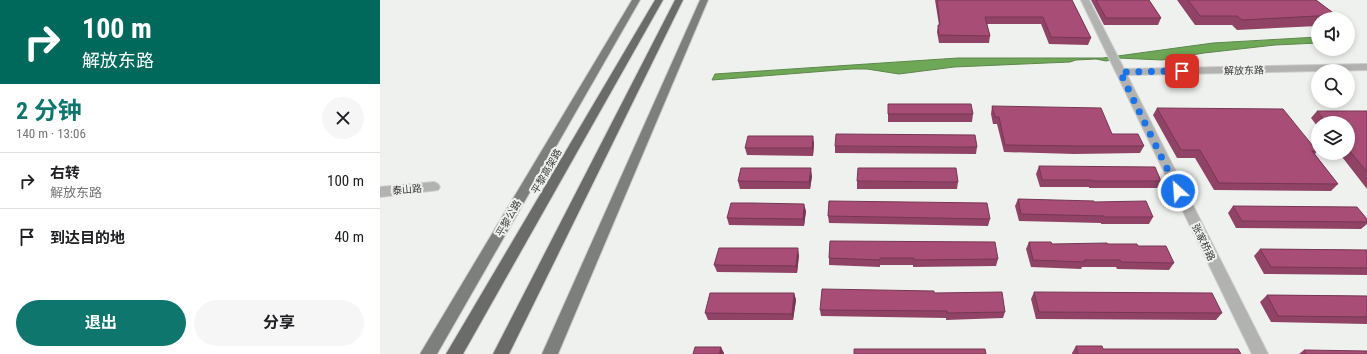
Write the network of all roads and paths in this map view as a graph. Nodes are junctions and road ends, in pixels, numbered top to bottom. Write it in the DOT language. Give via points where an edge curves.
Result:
graph roads {
  1 [pos="636,0"];
  2 [pos="659,0"];
  3 [pos="679,0"];
  4 [pos="704,0"];
  5 [pos="1085,0"];
  6 [pos="1367,67"];
  7 [pos="1120,72"];
  8 [pos="434,186"];
  9 [pos="380,192"];
  10 [pos="428,354"];
  11 [pos="454,354"];
  12 [pos="501,354"];
  13 [pos="550,354"];
  14 [pos="1260,354"];
  1 -- 10 [label="main road, 平黎公路"];
  2 -- 11 [label="highway, 平黎高架路"];
  3 -- 12 [label="highway"];
  4 -- 13 [label="main road"];
  5 -- 7 [label="street, 张家桥路"];
  6 -- 7 [label="street, 解放东路"];
  7 -- 14 [label="street, 张家桥路"];
  8 -- 9 [label="street, 泰山路"];
}
